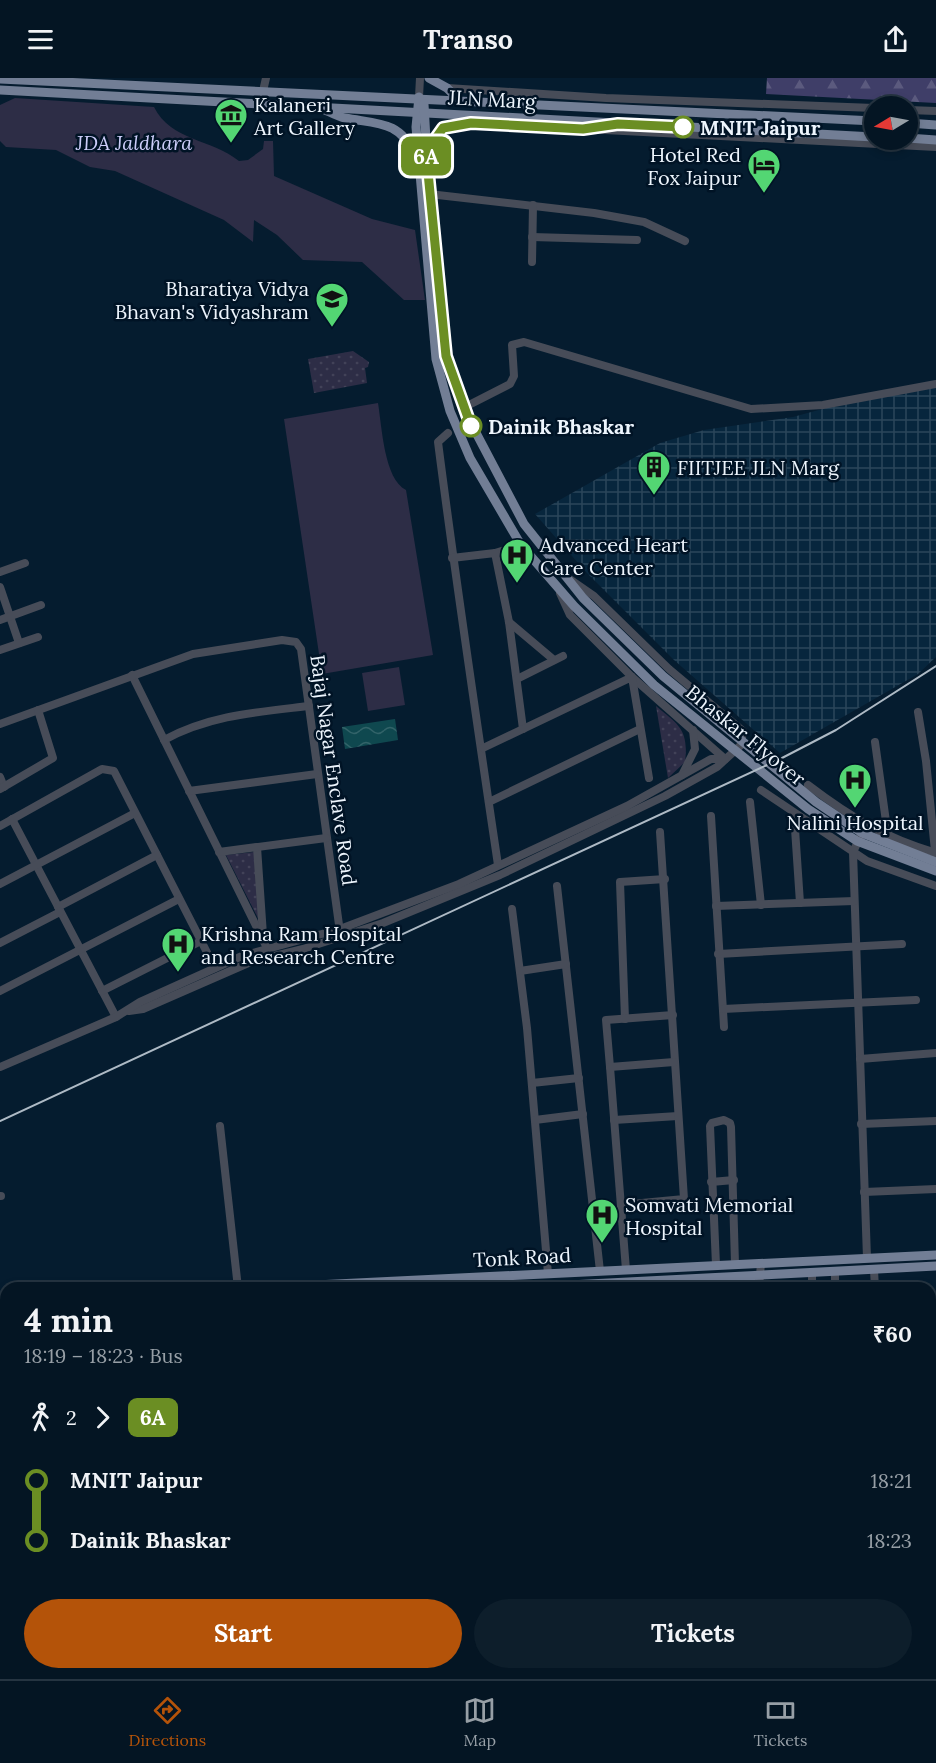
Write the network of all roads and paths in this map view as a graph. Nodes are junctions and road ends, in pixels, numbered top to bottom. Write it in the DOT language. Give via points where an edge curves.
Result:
graph roads {
  1 [pos="266,78"];
  2 [pos="423,78"];
  3 [pos="0,79"];
  4 [pos="447,88"];
  5 [pos="3,91"];
  6 [pos="263,91"];
  7 [pos="422,98"];
  8 [pos="458,99"];
  9 [pos="545,99"];
  10 [pos="320,107"];
  11 [pos="864,108"];
  12 [pos="918,110"];
  13 [pos="936,111"];
  14 [pos="421,113"];
  15 [pos="864,121"];
  16 [pos="618,124"];
  17 [pos="918,124"];
  18 [pos="936,125"];
  19 [pos="583,129"];
  20 [pos="717,132"];
  21 [pos="864,137"];
  22 [pos="918,139"];
  23 [pos="936,140"];
  24 [pos="936,147"];
  25 [pos="426,152"];
  26 [pos="418,163"];
  27 [pos="429,194"];
  28 [pos="532,205"];
  29 [pos="532,237"];
  30 [pos="637,240"];
  31 [pos="685,241"];
  32 [pos="532,262"];
  33 [pos="441,358"];
  34 [pos="936,384"];
  35 [pos="463,408"];
  36 [pos="448,433"];
  37 [pos="521,545"];
  38 [pos="495,553"];
  39 [pos="452,558"];
  40 [pos="26,563"];
  41 [pos="0,572"];
  42 [pos="564,577"];
  43 [pos="0,587"];
  44 [pos="558,590"];
  45 [pos="41,605"];
  46 [pos="11,616"];
  47 [pos="0,620"];
  48 [pos="509,622"];
  49 [pos="38,637"];
  50 [pos="20,643"];
  51 [pos="0,650"];
  52 [pos="562,656"];
  53 [pos="554,660"];
  54 [pos="132,675"];
  55 [pos="632,677"];
  56 [pos="517,679"];
  57 [pos="309,706"];
  58 [pos="38,710"];
  59 [pos="918,712"];
  60 [pos="0,724"];
  61 [pos="523,729"];
  62 [pos="640,729"];
  63 [pos="693,730"];
  64 [pos="164,740"];
  65 [pos="876,742"];
  66 [pos="483,748"];
  67 [pos="725,759"];
  68 [pos="927,761"];
  69 [pos="936,761"];
  70 [pos="317,774"];
  71 [pos="0,777"];
  72 [pos="649,778"];
  73 [pos="679,778"];
  74 [pos="808,785"];
  75 [pos="2,788"];
  76 [pos="761,790"];
  77 [pos="189,791"];
  78 [pos="489,802"];
  79 [pos="750,802"];
  80 [pos="135,813"];
  81 [pos="794,814"];
  82 [pos="711,816"];
  83 [pos="12,819"];
  84 [pos="866,825"];
  85 [pos="0,826"];
  86 [pos="660,831"];
  87 [pos="888,836"];
  88 [pos="326,838"];
  89 [pos="257,847"];
  90 [pos="219,852"];
  91 [pos="852,852"];
  92 [pos="936,853"];
  93 [pos="157,855"];
  94 [pos="936,862"];
  95 [pos="36,865"];
  96 [pos="498,865"];
  97 [pos="936,871"];
  98 [pos="665,879"];
  99 [pos="0,884"];
  100 [pos="557,886"];
  101 [pos="936,886"];
  102 [pos="179,898"];
  103 [pos="854,901"];
  104 [pos="800,903"];
  105 [pos="761,905"];
  106 [pos="716,906"];
  107 [pos="512,909"];
  108 [pos="59,910"];
  109 [pos="340,933"];
  110 [pos="263,939"];
  111 [pos="201,940"];
  112 [pos="0,943"];
  113 [pos="902,944"];
  114 [pos="267,948"];
  115 [pos="856,948"];
  116 [pos="80,950"];
  117 [pos="718,954"];
  118 [pos="566,964"];
  119 [pos="215,968"];
  120 [pos="520,971"];
  121 [pos="102,991"];
  122 [pos="0,992"];
  123 [pos="916,1000"];
  124 [pos="858,1002"];
  125 [pos="723,1009"];
  126 [pos="129,1011"];
  127 [pos="673,1015"];
  128 [pos="116,1017"];
  129 [pos="625,1019"];
  130 [pos="724,1027"];
  131 [pos="936,1053"];
  132 [pos="860,1059"];
  133 [pos="674,1062"];
  134 [pos="0,1067"];
  135 [pos="610,1067"];
  136 [pos="579,1078"];
  137 [pos="532,1083"];
  138 [pos="583,1114"];
  139 [pos="678,1116"];
  140 [pos="535,1120"];
  141 [pos="614,1120"];
  142 [pos="936,1121"];
  143 [pos="861,1124"];
  144 [pos="220,1126"];
  145 [pos="734,1180"];
  146 [pos="711,1182"];
  147 [pos="936,1189"];
  148 [pos="864,1192"];
  149 [pos="621,1205"];
  150 [pos="936,1255"];
  151 [pos="867,1258"];
  152 [pos="761,1263"];
  153 [pos="735,1264"];
  154 [pos="716,1265"];
  155 [pos="936,1266"];
  156 [pos="626,1270"];
  157 [pos="874,1270"];
  158 [pos="600,1271"];
  159 [pos="835,1272"];
  160 [pos="812,1273"];
  161 [pos="548,1274"];
  162 [pos="760,1276"];
  163 [pos="237,1282"];
  164 [pos="379,1282"];
  165 [pos="683,1282"];
  166 [pos="760,1282"];
  167 [pos="812,1282"];
  168 [pos="836,1282"];
  169 [pos="875,1282"];
  1 -- 6 [label="street"];
  2 -- 4 [label="main road"];
  2 -- 7 [label="street"];
  3 -- 6 [label="main road, JLN Marg"];
  4 -- 8 [label="main road"];
  4 -- 9 [label="street"];
  5 -- 10 [label="main road, JLN Marg"];
  6 -- 7 [label="main road, JLN Marg"];
  7 -- 8 [label="main road, JLN Marg"];
  7 -- 14 [label="main road"];
  8 -- 9 [label="main road, JLN Marg"];
  9 -- 11 [label="street"];
  9 -- 15 [label="main road, JLN Marg"];
  10 -- 14 [label="main road, JLN Marg"];
  10 -- 26 [label="main road" via="343,118 381,123 409,140"];
  12 -- 13 [label="street"];
  14 -- 16 [label="main road, JLN Marg"];
  14 -- 25 [label="main road"];
  14 -- 26 [label="main road" via="416,127"];
  16 -- 19 [label="main road"];
  16 -- 20 [label="main road, JLN Marg"];
  17 -- 18 [label="main road"];
  19 -- 20 [label="street"];
  19 -- 25 [label="street" via="452,124 443,128"];
  20 -- 21 [label="main road, JLN Marg"];
  20 -- 24 [label="street"];
  22 -- 23 [label="main road"];
  25 -- 27 [label="main road"];
  26 -- 33 [label="main road"];
  27 -- 28 [label="street"];
  27 -- 33 [label="main road"];
  28 -- 29 [label="street"];
  28 -- 31 [label="street" via="644,222"];
  29 -- 30 [label="street"];
  29 -- 32 [label="street"];
  33 -- 35 [label="main road, Bhaskar Flyover"];
  33 -- 37 [label="main road, Bhaskar Flyover" via="450,411 470,458"];
  34 -- 35 [label="street" via="823,405 750,409 524,342 512,345 514,376 510,384"];
  35 -- 42 [label="main road, Bhaskar Flyover" via="524,524"];
  36 -- 39 [label="street" via="438,442"];
  37 -- 38 [label="street"];
  37 -- 44 [label="main road, Bhaskar Flyover"];
  38 -- 39 [label="street"];
  38 -- 48 [label="street"];
  39 -- 66 [label="street" via="466,664"];
  40 -- 41 [label="street"];
  42 -- 67 [label="street" via="594,596 674,674 743,731 741,745"];
  42 -- 94 [label="main road, Bhaskar Flyover" via="663,676 816,802 862,833"];
  43 -- 46 [label="street"];
  44 -- 55 [label="street" via="570,615"];
  44 -- 97 [label="main road, Bhaskar Flyover" via="654,685 808,809 857,840"];
  45 -- 46 [label="street"];
  46 -- 47 [label="street"];
  46 -- 50 [label="street"];
  48 -- 53 [label="street"];
  48 -- 56 [label="street"];
  49 -- 50 [label="street"];
  50 -- 51 [label="street"];
  52 -- 53 [label="street"];
  53 -- 56 [label="street"];
  54 -- 57 [label="street, Bajaj Nagar Enclave Road" via="193,654 290,639 301,649"];
  54 -- 58 [label="street, Bajaj Nagar Enclave Road"];
  54 -- 64 [label="street"];
  55 -- 61 [label="street"];
  55 -- 62 [label="street"];
  55 -- 63 [label="street"];
  56 -- 61 [label="street"];
  57 -- 64 [label="street" via="224,717"];
  57 -- 70 [label="street, Bajaj Nagar Enclave Road"];
  58 -- 60 [label="street, Bajaj Nagar Enclave Road"];
  58 -- 75 [label="street" via="53,758"];
  59 -- 68 [label="street"];
  61 -- 66 [label="street"];
  62 -- 72 [label="street"];
  62 -- 78 [label="street"];
  63 -- 67 [label="street"];
  63 -- 73 [label="street" via="695,749"];
  64 -- 77 [label="street"];
  65 -- 87 [label="street"];
  66 -- 78 [label="street"];
  67 -- 73 [label="street" via="711,759"];
  67 -- 109 [label="street" via="665,796 440,902"];
  68 -- 69 [label="street"];
  68 -- 92 [label="street"];
  70 -- 77 [label="street"];
  70 -- 88 [label="street, Bajaj Nagar Enclave Road"];
  71 -- 75 [label="street"];
  73 -- 96 [label="street"];
  74 -- 84 [label="street"];
  76 -- 81 [label="street"];
  77 -- 90 [label="street"];
  78 -- 96 [label="street"];
  79 -- 105 [label="street"];
  80 -- 83 [label="street" via="114,771 106,768"];
  80 -- 93 [label="street"];
  80 -- 95 [label="street"];
  81 -- 91 [label="street"];
  81 -- 104 [label="street"];
  82 -- 106 [label="street"];
  83 -- 85 [label="street"];
  83 -- 95 [label="street"];
  84 -- 87 [label="street"];
  84 -- 91 [label="street"];
  86 -- 98 [label="street"];
  87 -- 92 [label="street"];
  88 -- 89 [label="street"];
  88 -- 109 [label="street, Bajaj Nagar Enclave Road"];
  89 -- 90 [label="street"];
  89 -- 110 [label="street"];
  90 -- 110 [label="street"];
  91 -- 101 [label="street"];
  91 -- 103 [label="street"];
  92 -- 94 [label="street"];
  93 -- 102 [label="street"];
  93 -- 108 [label="street"];
  95 -- 99 [label="street"];
  95 -- 108 [label="street"];
  96 -- 109 [label="street"];
  98 -- 127 [label="street"];
  98 -- 129 [label="street" via="620,882"];
  100 -- 118 [label="street"];
  102 -- 111 [label="street"];
  102 -- 116 [label="street"];
  103 -- 104 [label="street"];
  103 -- 115 [label="street"];
  104 -- 105 [label="street"];
  105 -- 106 [label="street"];
  106 -- 117 [label="street"];
  107 -- 120 [label="street"];
  108 -- 112 [label="street"];
  108 -- 116 [label="street"];
  109 -- 114 [label="street"];
  109 -- 126 [label="street" via="253,961 152,1005"];
  110 -- 114 [label="street"];
  111 -- 119 [label="street"];
  111 -- 121 [label="street"];
  113 -- 115 [label="street"];
  114 -- 119 [label="street"];
  115 -- 117 [label="street"];
  115 -- 124 [label="street"];
  116 -- 121 [label="street"];
  116 -- 122 [label="street"];
  117 -- 125 [label="street"];
  118 -- 120 [label="street"];
  118 -- 136 [label="street"];
  119 -- 126 [label="street" via="140,1002"];
  120 -- 137 [label="street"];
  121 -- 128 [label="street"];
  123 -- 124 [label="street"];
  124 -- 125 [label="street"];
  124 -- 132 [label="street"];
  125 -- 130 [label="street"];
  126 -- 128 [label="street"];
  127 -- 129 [label="street"];
  127 -- 133 [label="street"];
  128 -- 134 [label="street"];
  129 -- 135 [label="street" via="606,1020"];
  131 -- 132 [label="street"];
  132 -- 143 [label="street"];
  133 -- 135 [label="street"];
  133 -- 139 [label="street"];
  135 -- 141 [label="street"];
  136 -- 137 [label="street"];
  136 -- 138 [label="street"];
  137 -- 140 [label="street"];
  138 -- 140 [label="street"];
  138 -- 158 [label="street"];
  139 -- 141 [label="street"];
  139 -- 149 [label="street" via="684,1199"];
  140 -- 161 [label="street"];
  141 -- 149 [label="street"];
  142 -- 143 [label="street"];
  143 -- 148 [label="street"];
  144 -- 163 [label="street"];
  145 -- 146 [label="street"];
  145 -- 146 [label="street" via="731,1127 724,1120 710,1126"];
  145 -- 153 [label="street"];
  146 -- 154 [label="street"];
  147 -- 148 [label="street"];
  148 -- 151 [label="street"];
  149 -- 156 [label="street"];
  150 -- 151 [label="main road, Tonk Road"];
  151 -- 152 [label="main road, Tonk Road"];
  152 -- 153 [label="main road, Tonk Road"];
  152 -- 162 [label="street"];
  153 -- 154 [label="main road, Tonk Road"];
  154 -- 156 [label="main road, Tonk Road"];
  155 -- 157 [label="main road, Tonk Road"];
  156 -- 158 [label="main road, Tonk Road"];
  157 -- 159 [label="main road, Tonk Road"];
  157 -- 169 [label="street"];
  158 -- 161 [label="main road, Tonk Road"];
  159 -- 160 [label="main road, Tonk Road"];
  159 -- 168 [label="street"];
  160 -- 162 [label="main road, Tonk Road"];
  160 -- 167 [label="street"];
  161 -- 164 [label="main road, Tonk Road"];
  162 -- 165 [label="main road, Tonk Road"];
  162 -- 166 [label="street"];
}
